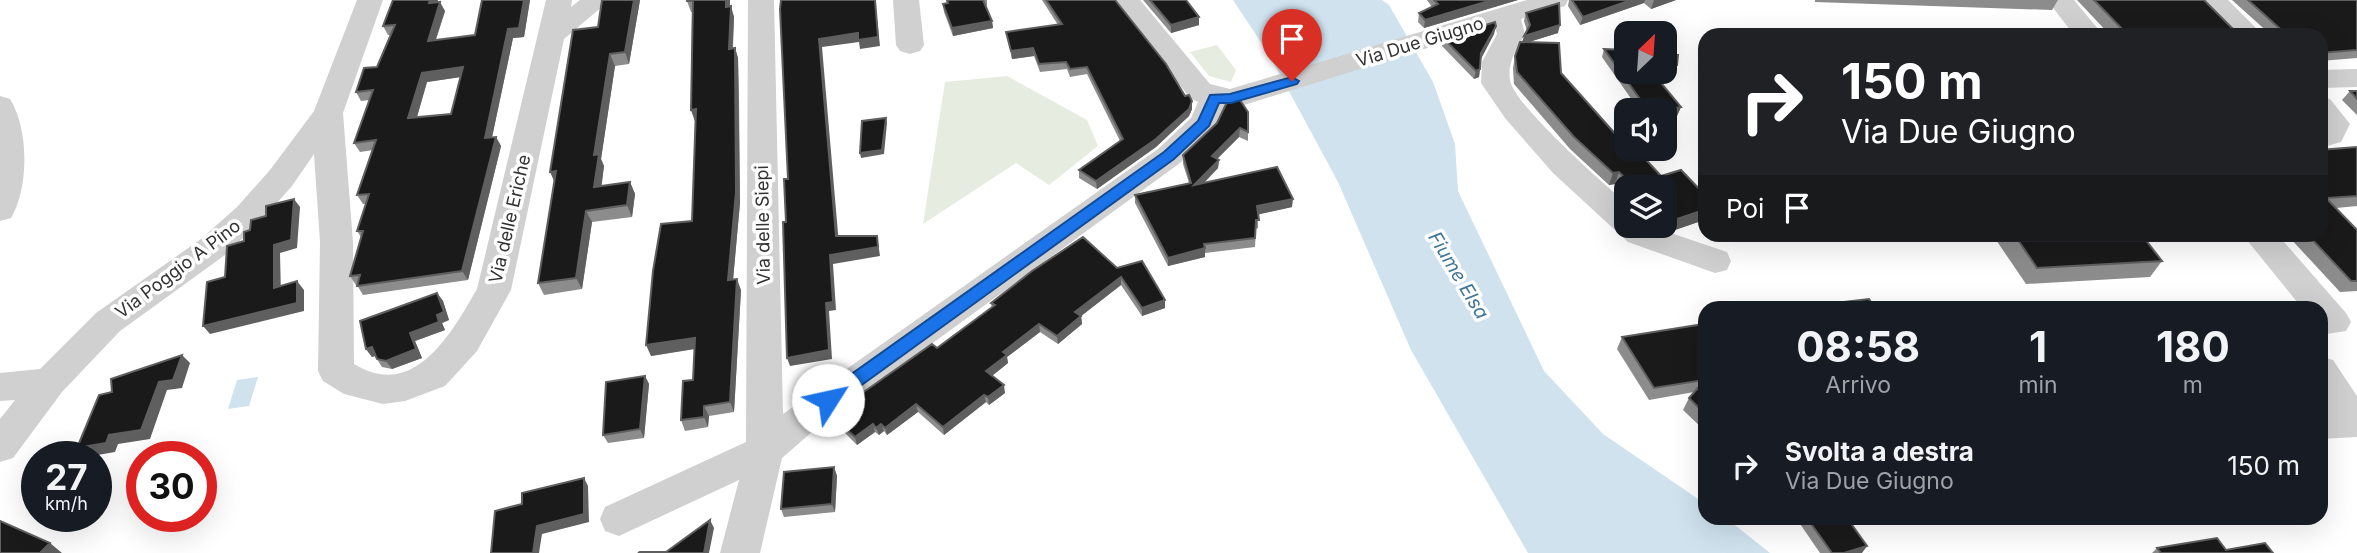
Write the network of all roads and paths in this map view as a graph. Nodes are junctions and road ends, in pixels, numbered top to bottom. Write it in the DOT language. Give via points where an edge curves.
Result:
graph roads {
  1 [pos="370,0"];
  2 [pos="559,0"];
  3 [pos="597,0"];
  4 [pos="761,0"];
  5 [pos="906,0"];
  6 [pos="1126,0"];
  7 [pos="1555,0"];
  8 [pos="2060,0"];
  9 [pos="2213,0"];
  10 [pos="1506,16"];
  11 [pos="2083,28"];
  12 [pos="2242,28"];
  13 [pos="552,35"];
  14 [pos="910,45"];
  15 [pos="2357,78"];
  16 [pos="2328,79"];
  17 [pos="1229,97"];
  18 [pos="0,106"];
  19 [pos="328,113"];
  20 [pos="2328,116"];
  21 [pos="2328,136"];
  22 [pos="0,209"];
  23 [pos="1614,210"];
  24 [pos="1650,238"];
  25 [pos="2265,242"];
  26 [pos="1715,261"];
  27 [pos="2318,301"];
  28 [pos="49,382"];
  29 [pos="2328,382"];
  30 [pos="0,387"];
  31 [pos="2328,424"];
  32 [pos="0,447"];
  33 [pos="765,450"];
  34 [pos="619,519"];
  35 [pos="740,553"];
  1 -- 19 [label="street, Via Poggio A Pino"];
  2 -- 13 [label="street"];
  3 -- 13 [label="street"];
  4 -- 33 [label="street, Via delle Siepi"];
  5 -- 14 [label="street"];
  6 -- 17 [label="street" via="1199,91"];
  7 -- 10 [label="street, Via Due Giugno"];
  8 -- 11 [label="street"];
  9 -- 12 [label="street"];
  10 -- 17 [label="street, Via Due Giugno"];
  10 -- 23 [label="street" via="1511,34 1496,62 1495,83 1564,166"];
  13 -- 19 [label="street, Via delle Eriche" via="494,290 465,341 432,376 405,387 383,390 357,384 336,371 337,260 326,140"];
  15 -- 16 [label="street"];
  17 -- 33 [label="street" via="1169,156 807,415"];
  18 -- 22 [label="street" via="8,133 6,195"];
  19 -- 28 [label="street, Via Poggio A Pino" via="248,215 213,247 108,322"];
  20 -- 21 [label="street" via="2335,124"];
  24 -- 26 [label="street"];
  25 -- 27 [label="street"];
  28 -- 30 [label="street"];
  28 -- 32 [label="street, Via Poggio A Pino"];
  29 -- 31 [label="street" via="2355,423"];
  33 -- 34 [label="street"];
  33 -- 35 [label="street, Via delle Siepi"];
}
